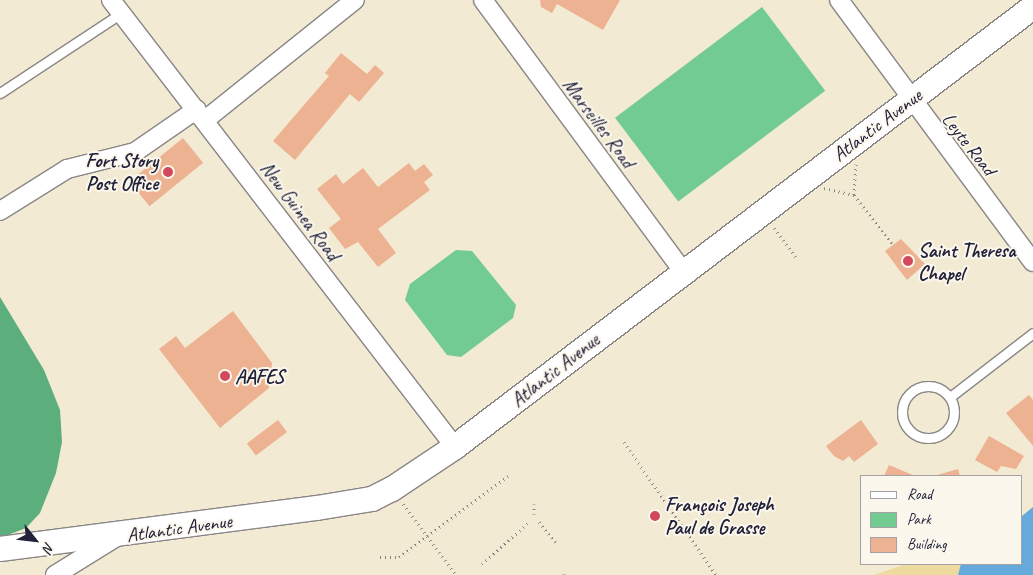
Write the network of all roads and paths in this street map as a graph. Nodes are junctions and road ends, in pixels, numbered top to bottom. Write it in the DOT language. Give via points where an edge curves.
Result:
graph roads {
  1 [pos="355,0"];
  2 [pos="482,0"];
  3 [pos="838,0"];
  4 [pos="116,7"];
  5 [pos="1033,7"];
  6 [pos="0,93"];
  7 [pos="910,101"];
  8 [pos="201,114"];
  9 [pos="846,148"];
  10 [pos="811,175"];
  11 [pos="854,195"];
  12 [pos="0,211"];
  13 [pos="761,212"];
  14 [pos="893,245"];
  15 [pos="796,257"];
  16 [pos="1033,262"];
  17 [pos="683,270"];
  18 [pos="1033,333"];
  19 [pos="950,397"];
  20 [pos="624,442"];
  21 [pos="455,447"];
  22 [pos="508,476"];
  23 [pos="403,503"];
  24 [pos="534,504"];
  25 [pos="534,514"];
  26 [pos="530,522"];
  27 [pos="539,522"];
  28 [pos="119,536"];
  29 [pos="427,536"];
  30 [pos="555,542"];
  31 [pos="0,549"];
  32 [pos="380,557"];
  33 [pos="482,564"];
  34 [pos="55,575"];
  35 [pos="456,575"];
  36 [pos="716,575"];
  1 -- 8 [label="street"];
  2 -- 17 [label="street, Marseilles Road"];
  3 -- 7 [label="street, Leyte Road"];
  4 -- 6 [label="lane"];
  4 -- 8 [label="street, New Guinea Road"];
  5 -- 7 [label="street, Atlantic Avenue"];
  7 -- 9 [label="street, Atlantic Avenue"];
  7 -- 16 [label="street, Leyte Road"];
  8 -- 12 [label="street" via="135,152 67,169"];
  8 -- 21 [label="street, New Guinea Road"];
  9 -- 10 [label="street, Atlantic Avenue"];
  9 -- 11 [label="path" via="857,169"];
  10 -- 11 [label="path" via="829,192"];
  10 -- 13 [label="street, Atlantic Avenue"];
  11 -- 14 [label="path"];
  13 -- 15 [label="path"];
  13 -- 17 [label="street, Atlantic Avenue"];
  17 -- 21 [label="street, Atlantic Avenue"];
  18 -- 19 [label="lane"];
  19 -- 19 [label="lane" via="936,387 915,390 904,403 906,426 919,437 943,434 953,419"];
  20 -- 36 [label="path"];
  21 -- 28 [label="street, Atlantic Avenue" via="414,477 372,499"];
  22 -- 29 [label="path"];
  23 -- 29 [label="path"];
  24 -- 25 [label="path"];
  26 -- 33 [label="path"];
  27 -- 30 [label="path"];
  28 -- 31 [label="street, Atlantic Avenue"];
  28 -- 34 [label="street"];
  29 -- 32 [label="path" via="399,557"];
  29 -- 35 [label="path"];
}
